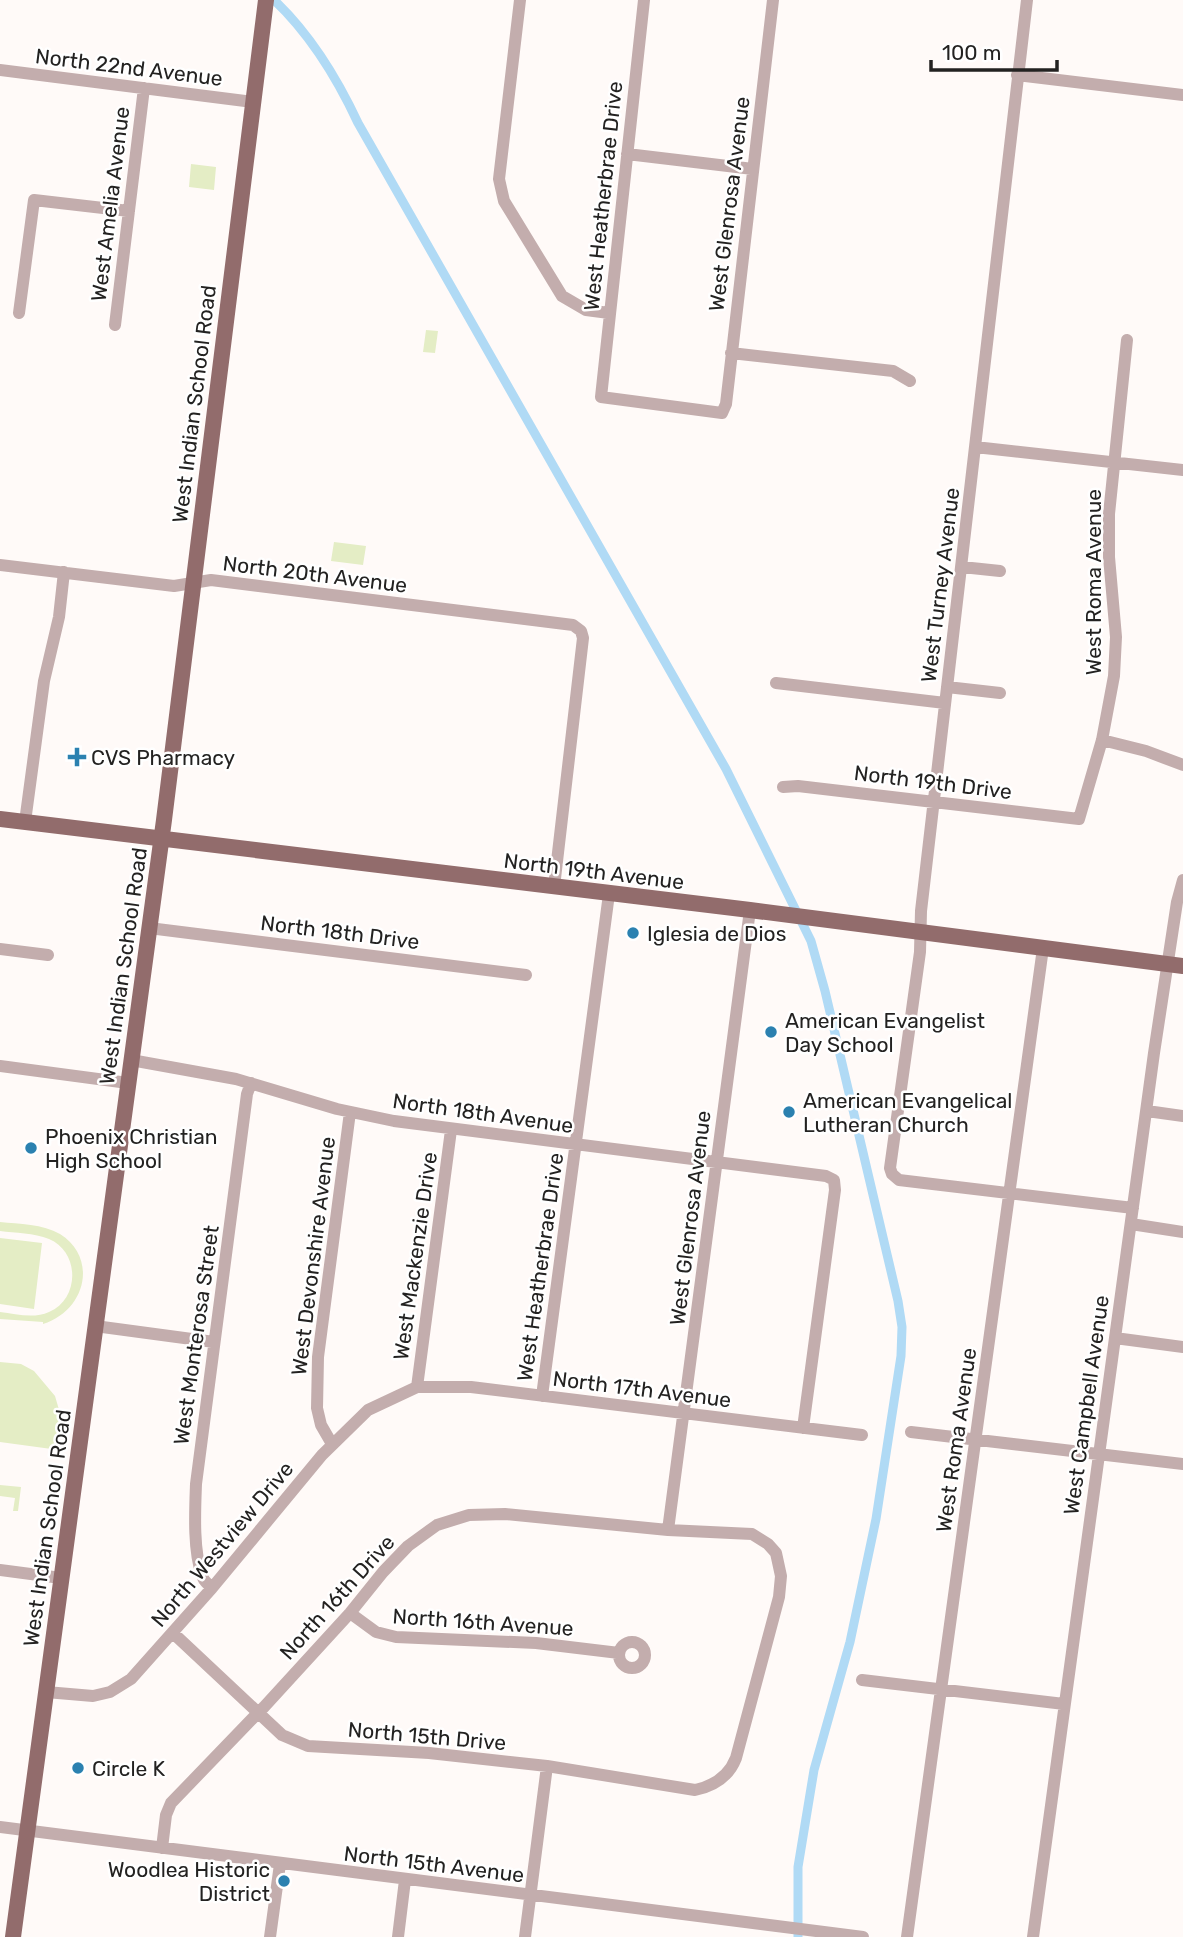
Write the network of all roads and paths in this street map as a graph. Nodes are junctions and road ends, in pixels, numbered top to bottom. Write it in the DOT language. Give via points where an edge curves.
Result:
graph roads {
  1 [pos="520,0"];
  2 [pos="644,0"];
  3 [pos="773,0"];
  4 [pos="1027,0"];
  5 [pos="265,3"];
  6 [pos="0,70"];
  7 [pos="1017,75"];
  8 [pos="144,88"];
  9 [pos="1183,95"];
  10 [pos="253,102"];
  11 [pos="627,154"];
  12 [pos="752,169"];
  13 [pos="129,211"];
  14 [pos="19,313"];
  15 [pos="609,313"];
  16 [pos="115,325"];
  17 [pos="1127,340"];
  18 [pos="732,353"];
  19 [pos="910,382"];
  20 [pos="722,413"];
  21 [pos="975,447"];
  22 [pos="1113,462"];
  23 [pos="1183,470"];
  24 [pos="0,565"];
  25 [pos="962,568"];
  26 [pos="1000,571"];
  27 [pos="64,572"];
  28 [pos="194,581"];
  29 [pos="776,683"];
  30 [pos="947,687"];
  31 [pos="1000,693"];
  32 [pos="945,703"];
  33 [pos="1102,740"];
  34 [pos="1183,765"];
  35 [pos="783,787"];
  36 [pos="934,802"];
  37 [pos="0,819"];
  38 [pos="1079,819"];
  39 [pos="25,822"];
  40 [pos="162,839"];
  41 [pos="1183,880"];
  42 [pos="554,887"];
  43 [pos="609,894"];
  44 [pos="750,910"];
  45 [pos="149,928"];
  46 [pos="921,932"];
  47 [pos="1044,948"];
  48 [pos="0,949"];
  49 [pos="48,954"];
  50 [pos="1175,965"];
  51 [pos="526,975"];
  52 [pos="131,1060"];
  53 [pos="0,1066"];
  54 [pos="128,1083"];
  55 [pos="251,1083"];
  56 [pos="1147,1111"];
  57 [pos="350,1112"];
  58 [pos="1183,1116"];
  59 [pos="451,1129"];
  60 [pos="575,1145"];
  61 [pos="717,1162"];
  62 [pos="1010,1194"];
  63 [pos="1133,1208"];
  64 [pos="1131,1224"];
  65 [pos="1183,1232"];
  66 [pos="95,1326"];
  67 [pos="1115,1338"];
  68 [pos="214,1342"];
  69 [pos="1183,1347"];
  70 [pos="417,1387"];
  71 [pos="542,1396"];
  72 [pos="684,1414"];
  73 [pos="803,1428"];
  74 [pos="911,1432"];
  75 [pos="862,1435"];
  76 [pos="976,1439"];
  77 [pos="332,1444"];
  78 [pos="1099,1453"];
  79 [pos="1183,1464"];
  80 [pos="668,1530"];
  81 [pos="0,1570"];
  82 [pos="61,1578"];
  83 [pos="212,1588"];
  84 [pos="350,1613"];
  85 [pos="173,1633"];
  86 [pos="619,1653"];
  87 [pos="862,1680"];
  88 [pos="942,1690"];
  89 [pos="46,1692"];
  90 [pos="1064,1704"];
  91 [pos="258,1713"];
  92 [pos="547,1766"];
  93 [pos="717,1782"];
  94 [pos="0,1827"];
  95 [pos="27,1830"];
  96 [pos="162,1848"];
  97 [pos="280,1864"];
  98 [pos="405,1880"];
  99 [pos="531,1895"];
  100 [pos="13,1937"];
  101 [pos="270,1937"];
  102 [pos="398,1937"];
  103 [pos="526,1937"];
  104 [pos="863,1937"];
  105 [pos="907,1937"];
  106 [pos="1033,1937"];
  1 -- 15 [label="street" via="500,190 562,296 586,310"];
  2 -- 11 [label="street, West Heatherbrae Drive"];
  3 -- 12 [label="street, West Glenrosa Avenue"];
  4 -- 7 [label="street, West Turney Avenue"];
  5 -- 10 [label="main road, West Indian School Road"];
  6 -- 8 [label="street, North 22nd Avenue"];
  7 -- 9 [label="street"];
  7 -- 21 [label="street, West Turney Avenue"];
  8 -- 10 [label="street, North 22nd Avenue"];
  8 -- 13 [label="street, West Amelia Avenue"];
  10 -- 28 [label="main road, West Indian School Road"];
  11 -- 12 [label="street"];
  11 -- 15 [label="street, West Heatherbrae Drive"];
  12 -- 18 [label="street, West Glenrosa Avenue"];
  13 -- 14 [label="street" via="34,200"];
  13 -- 16 [label="street, West Amelia Avenue"];
  15 -- 20 [label="street, West Heatherbrae Drive" via="601,397"];
  17 -- 22 [label="street, West Roma Avenue"];
  18 -- 19 [label="street" via="893,371"];
  18 -- 20 [label="street, West Glenrosa Avenue"];
  21 -- 22 [label="street"];
  21 -- 25 [label="street, West Turney Avenue"];
  22 -- 23 [label="street"];
  22 -- 33 [label="street, West Roma Avenue" via="1109,557 1114,676"];
  24 -- 27 [label="street, North 20th Avenue"];
  25 -- 26 [label="street"];
  25 -- 30 [label="street, West Turney Avenue"];
  27 -- 28 [label="street, North 20th Avenue" via="174,586"];
  27 -- 39 [label="street"];
  28 -- 40 [label="main road, West Indian School Road"];
  28 -- 42 [label="street, North 20th Avenue" via="573,625 581,631"];
  29 -- 32 [label="street"];
  30 -- 31 [label="street"];
  30 -- 32 [label="street, West Turney Avenue"];
  32 -- 36 [label="street, West Turney Avenue"];
  33 -- 34 [label="street"];
  33 -- 38 [label="street, West Roma Avenue"];
  35 -- 36 [label="street, North 19th Drive"];
  36 -- 38 [label="street, North 19th Drive"];
  36 -- 46 [label="street, West Turney Avenue"];
  37 -- 39 [label="main road, North 19th Avenue"];
  39 -- 40 [label="main road, North 19th Avenue"];
  40 -- 42 [label="main road, North 19th Avenue"];
  40 -- 45 [label="main road, West Indian School Road"];
  41 -- 50 [label="street, West Campbell Avenue" via="1177,902"];
  42 -- 43 [label="main road, North 19th Avenue"];
  43 -- 44 [label="main road, North 19th Avenue"];
  43 -- 60 [label="street, West Heatherbrae Drive"];
  44 -- 46 [label="main road, North 19th Avenue"];
  44 -- 61 [label="street, West Glenrosa Avenue"];
  45 -- 51 [label="street, North 18th Drive"];
  45 -- 52 [label="main road, West Indian School Road"];
  46 -- 47 [label="main road, North 19th Avenue"];
  46 -- 62 [label="street, West Turney Avenue" via="892,1174 899,1180"];
  47 -- 50 [label="main road, North 19th Avenue"];
  47 -- 62 [label="street, West Roma Avenue"];
  48 -- 49 [label="street"];
  50 -- 56 [label="street, West Campbell Avenue"];
  52 -- 54 [label="main road, West Indian School Road"];
  52 -- 55 [label="street, North 18th Avenue"];
  53 -- 54 [label="street"];
  54 -- 66 [label="main road, West Indian School Road"];
  55 -- 57 [label="street, North 18th Avenue"];
  55 -- 68 [label="street, West Monterosa Street"];
  56 -- 58 [label="street"];
  56 -- 63 [label="street, West Campbell Avenue"];
  57 -- 59 [label="street, North 18th Avenue"];
  57 -- 77 [label="street, West Devonshire Avenue" via="318,1357 317,1408"];
  59 -- 60 [label="street, North 18th Avenue"];
  59 -- 70 [label="street, West Mackenzie Drive"];
  60 -- 61 [label="street, North 18th Avenue"];
  60 -- 71 [label="street, West Heatherbrae Drive"];
  61 -- 72 [label="street, West Glenrosa Avenue"];
  61 -- 73 [label="street, North 18th Avenue" via="834,1180"];
  62 -- 63 [label="street"];
  62 -- 76 [label="street, West Roma Avenue"];
  63 -- 64 [label="street, West Campbell Avenue"];
  64 -- 65 [label="street"];
  64 -- 67 [label="street, West Campbell Avenue"];
  66 -- 68 [label="street"];
  66 -- 82 [label="main road, West Indian School Road"];
  67 -- 69 [label="street"];
  67 -- 78 [label="street, West Campbell Avenue"];
  68 -- 83 [label="street, West Monterosa Street" via="195,1510 202,1578"];
  70 -- 71 [label="street, North 17th Avenue" via="471,1387"];
  70 -- 77 [label="street, North Westview Drive" via="368,1410"];
  71 -- 72 [label="street, North 17th Avenue"];
  72 -- 73 [label="street, North 17th Avenue"];
  72 -- 80 [label="street, West Glenrosa Avenue"];
  73 -- 75 [label="street, North 17th Avenue"];
  74 -- 76 [label="street"];
  76 -- 78 [label="street"];
  76 -- 88 [label="street, West Roma Avenue"];
  77 -- 83 [label="street, North Westview Drive"];
  78 -- 79 [label="street"];
  78 -- 90 [label="street, West Campbell Avenue"];
  80 -- 84 [label="street, North 16th Drive" via="487,1513 452,1519 408,1546"];
  80 -- 93 [label="street, North 16th Drive" via="752,1534 776,1553 782,1576 736,1758 732,1769"];
  81 -- 82 [label="street"];
  82 -- 89 [label="main road, West Indian School Road"];
  83 -- 85 [label="street, North Westview Drive"];
  84 -- 86 [label="street, North 16th Avenue" via="376,1632 396,1637 536,1643"];
  84 -- 91 [label="street, North 16th Drive"];
  85 -- 89 [label="street, North Westview Drive" via="131,1679 110,1692 93,1696"];
  85 -- 91 [label="street, North 15th Drive"];
  87 -- 88 [label="street"];
  88 -- 90 [label="street"];
  88 -- 105 [label="street, West Roma Avenue"];
  89 -- 95 [label="main road, West Indian School Road"];
  90 -- 106 [label="street, West Campbell Avenue"];
  91 -- 92 [label="street, North 15th Drive" via="282,1735 308,1746"];
  91 -- 96 [label="street, North 16th Drive" via="171,1803"];
  92 -- 93 [label="street, North 15th Drive" via="695,1790"];
  92 -- 99 [label="street"];
  94 -- 95 [label="street, North 15th Avenue"];
  95 -- 96 [label="street, North 15th Avenue"];
  95 -- 100 [label="main road, West Indian School Road"];
  96 -- 97 [label="street, North 15th Avenue"];
  97 -- 98 [label="street, North 15th Avenue"];
  97 -- 101 [label="street"];
  98 -- 99 [label="street, North 15th Avenue"];
  98 -- 102 [label="street"];
  99 -- 103 [label="street"];
  99 -- 104 [label="street, North 15th Avenue"];
}
